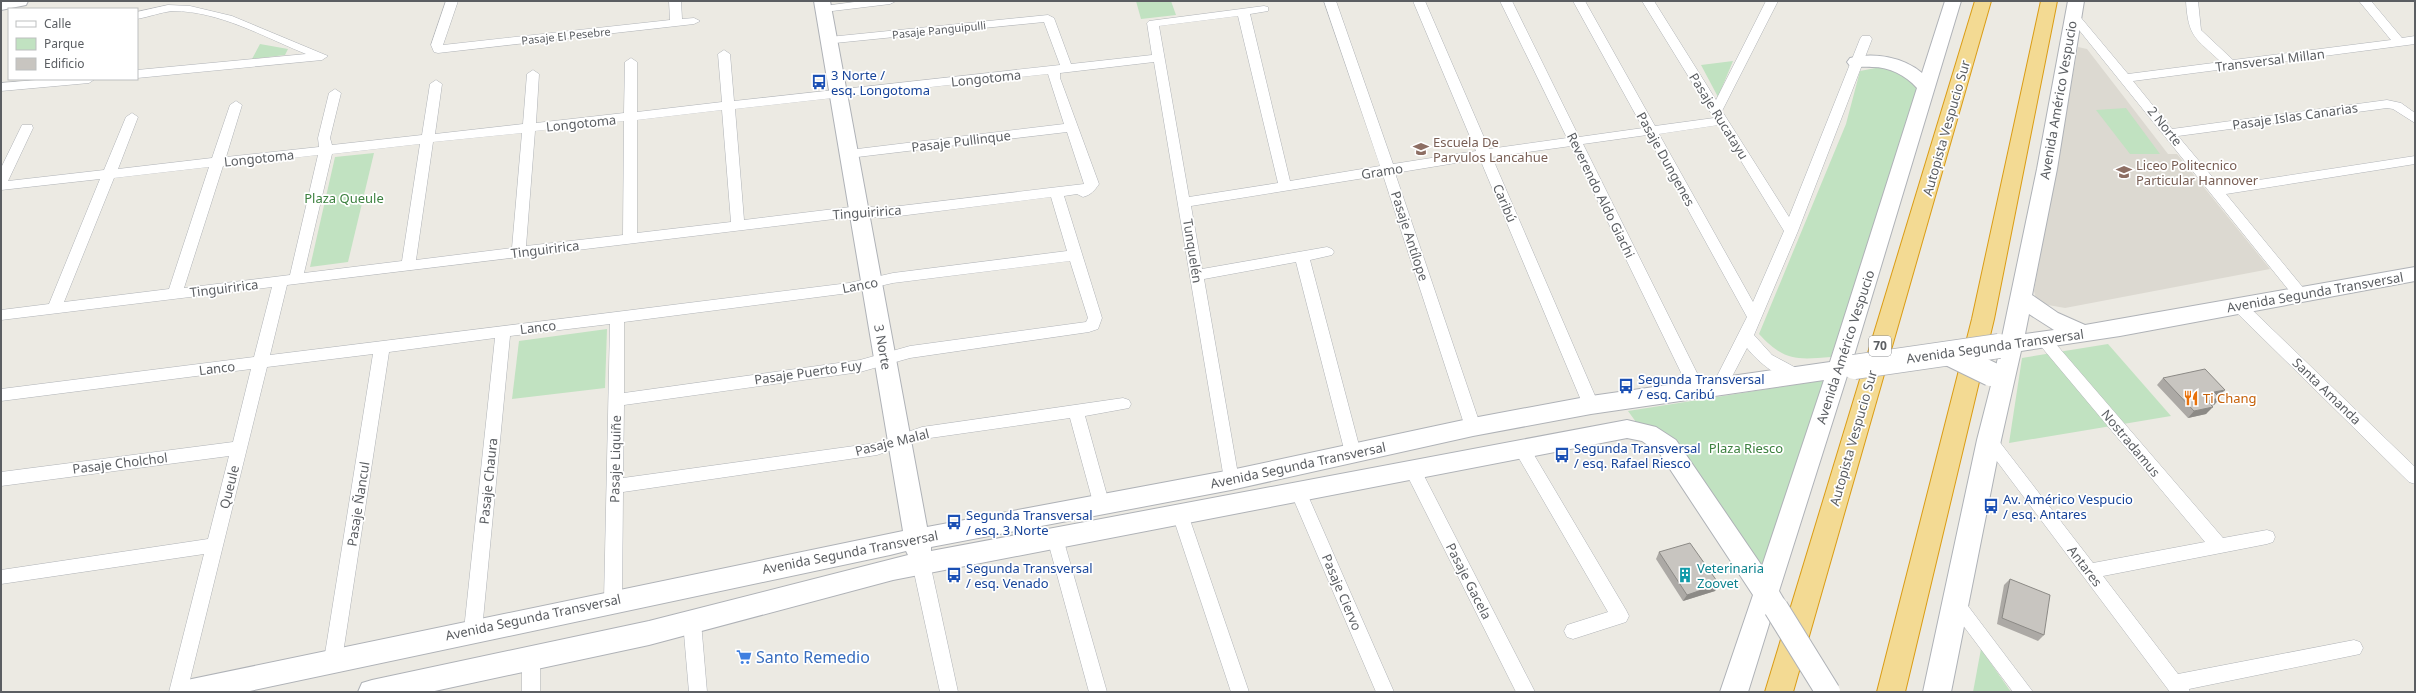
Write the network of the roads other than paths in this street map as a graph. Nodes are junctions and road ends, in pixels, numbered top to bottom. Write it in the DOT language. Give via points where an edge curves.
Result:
graph roads {
  1 [pos="20,1"];
  2 [pos="452,1"];
  3 [pos="675,1"];
  4 [pos="890,1"];
  5 [pos="1330,1"];
  6 [pos="1419,1"];
  7 [pos="1506,1"];
  8 [pos="1579,1"];
  9 [pos="1648,1"];
  10 [pos="1772,1"];
  11 [pos="1953,1"];
  12 [pos="1983,1"];
  13 [pos="2049,1"];
  14 [pos="2192,1"];
  15 [pos="2366,1"];
  16 [pos="1,5"];
  17 [pos="823,5"];
  18 [pos="2075,8"];
  19 [pos="1264,9"];
  20 [pos="1243,12"];
  21 [pos="138,16"];
  22 [pos="694,21"];
  23 [pos="676,23"];
  24 [pos="1866,40"];
  25 [pos="2415,40"];
  26 [pos="829,41"];
  27 [pos="2399,42"];
  28 [pos="724,54"];
  29 [pos="1160,58"];
  30 [pos="631,62"];
  31 [pos="1856,62"];
  32 [pos="2231,65"];
  33 [pos="1060,70"];
  34 [pos="138,74"];
  35 [pos="533,74"];
  36 [pos="2126,78"];
  37 [pos="65,80"];
  38 [pos="436,84"];
  39 [pos="1,87"];
  40 [pos="1927,88"];
  41 [pos="335,93"];
  42 [pos="839,95"];
  43 [pos="236,105"];
  44 [pos="728,107"];
  45 [pos="1719,116"];
  46 [pos="132,117"];
  47 [pos="631,117"];
  48 [pos="2415,119"];
  49 [pos="1072,127"];
  50 [pos="27,128"];
  51 [pos="529,128"];
  52 [pos="1651,131"];
  53 [pos="2171,133"];
  54 [pos="428,139"];
  55 [pos="1575,142"];
  56 [pos="326,150"];
  57 [pos="849,154"];
  58 [pos="1484,154"];
  59 [pos="2415,160"];
  60 [pos="218,162"];
  61 [pos="1388,170"];
  62 [pos="109,174"];
  63 [pos="1,182"];
  64 [pos="1,186"];
  65 [pos="1285,186"];
  66 [pos="1090,188"];
  67 [pos="2217,191"];
  68 [pos="1056,192"];
  69 [pos="1185,202"];
  70 [pos="1060,206"];
  71 [pos="859,211"];
  72 [pos="738,226"];
  73 [pos="1791,231"];
  74 [pos="630,239"];
  75 [pos="519,252"];
  76 [pos="1327,252"];
  77 [pos="1075,255"];
  78 [pos="1302,257"];
  79 [pos="408,266"];
  80 [pos="2415,274"];
  81 [pos="1197,276"];
  82 [pos="288,280"];
  83 [pos="872,283"];
  84 [pos="175,294"];
  85 [pos="2300,294"];
  86 [pos="2020,298"];
  87 [pos="2239,306"];
  88 [pos="54,309"];
  89 [pos="1,315"];
  90 [pos="617,317"];
  91 [pos="1754,317"];
  92 [pos="503,332"];
  93 [pos="2084,334"];
  94 [pos="1746,335"];
  95 [pos="2044,340"];
  96 [pos="2005,345"];
  97 [pos="382,347"];
  98 [pos="1950,354"];
  99 [pos="885,359"];
  100 [pos="260,363"];
  101 [pos="1846,368"];
  102 [pos="1795,374"];
  103 [pos="1996,379"];
  104 [pos="1720,386"];
  105 [pos="1697,389"];
  106 [pos="1,395"];
  107 [pos="616,400"];
  108 [pos="1123,404"];
  109 [pos="1590,405"];
  110 [pos="1076,410"];
  111 [pos="1473,427"];
  112 [pos="1989,440"];
  113 [pos="899,441"];
  114 [pos="239,448"];
  115 [pos="1521,448"];
  116 [pos="1353,453"];
  117 [pos="1412,469"];
  118 [pos="2415,477"];
  119 [pos="1,479"];
  120 [pos="1231,480"];
  121 [pos="615,486"];
  122 [pos="1298,491"];
  123 [pos="1102,506"];
  124 [pos="1180,514"];
  125 [pos="2267,537"];
  126 [pos="1055,538"];
  127 [pos="214,546"];
  128 [pos="2218,546"];
  129 [pos="918,551"];
  130 [pos="2089,571"];
  131 [pos="1,577"];
  132 [pos="1771,599"];
  133 [pos="613,601"];
  134 [pos="1956,603"];
  135 [pos="692,622"];
  136 [pos="473,630"];
  137 [pos="1573,631"];
  138 [pos="2354,648"];
  139 [pos="333,660"];
  140 [pos="531,660"];
  141 [pos="2178,687"];
  142 [pos="178,692"];
  143 [pos="187,692"];
  144 [pos="372,692"];
  145 [pos="531,692"];
  146 [pos="698,692"];
  147 [pos="949,692"];
  148 [pos="1098,692"];
  149 [pos="1240,692"];
  150 [pos="1385,692"];
  151 [pos="1526,692"];
  152 [pos="1734,692"];
  153 [pos="1779,692"];
  154 [pos="1828,692"];
  155 [pos="1891,692"];
  156 [pos="1937,692"];
  157 [pos="2024,692"];
  1 -- 16 [label="main road"];
  2 -- 23 [label="street, Pasaje El Pesebre" via="437,45 438,49"];
  3 -- 23 [label="street"];
  4 -- 17 [label="street"];
  5 -- 61 [label="street, Pasaje Antílope"];
  6 -- 58 [label="street, Caribú"];
  7 -- 55 [label="street, Reverendo Aldo Giachi"];
  8 -- 52 [label="street, Pasaje Dungenes"];
  9 -- 45 [label="street, Pasaje Rucatayu"];
  10 -- 45 [label="street"];
  11 -- 40 [label="main road, Avenida Américo Vespucio"];
  12 -- 153 [label="highway, Autopista Vespucio Sur / 70"];
  13 -- 155 [label="highway" via="1990,288"];
  14 -- 32 [label="street" via="2196,31"];
  15 -- 27 [label="street"];
  17 -- 26 [label="main road, 3 Norte"];
  18 -- 36 [label="street, 2 Norte"];
  18 -- 86 [label="main road, Avenida Américo Vespucio" via="2047,169"];
  19 -- 20 [label="street"];
  20 -- 29 [label="street, Tunquelén" via="1153,23"];
  20 -- 65 [label="street"];
  21 -- 34 [label="street" via="173,8 189,9 228,20 322,56"];
  22 -- 23 [label="street, Pasaje El Pesebre"];
  24 -- 31 [label="street"];
  25 -- 27 [label="street, Transversal Millan"];
  26 -- 33 [label="street, Pasaje Panguipulli" via="1048,18"];
  26 -- 42 [label="main road, 3 Norte"];
  27 -- 32 [label="street, Transversal Millan"];
  28 -- 44 [label="street"];
  29 -- 33 [label="street, Longotoma"];
  29 -- 69 [label="street, Tunquelén"];
  30 -- 47 [label="street"];
  31 -- 40 [label="main road" via="1894,64 1910,72"];
  31 -- 73 [label="street"];
  32 -- 36 [label="street, Transversal Millan"];
  33 -- 42 [label="street, Longotoma"];
  33 -- 49 [label="street" via="1054,78"];
  35 -- 51 [label="street"];
  36 -- 53 [label="street, 2 Norte"];
  37 -- 39 [label="street"];
  38 -- 54 [label="street"];
  40 -- 101 [label="main road, Avenida Américo Vespucio" via="1884,228"];
  41 -- 56 [label="street, Queule" via="324,138"];
  42 -- 44 [label="street, Longotoma"];
  42 -- 57 [label="main road, 3 Norte"];
  43 -- 60 [label="street"];
  44 -- 47 [label="street, Longotoma"];
  44 -- 72 [label="street"];
  45 -- 52 [label="street, Gramo"];
  45 -- 73 [label="street, Pasaje Rucatayu"];
  46 -- 62 [label="street"];
  47 -- 51 [label="street, Longotoma"];
  47 -- 74 [label="street"];
  48 -- 53 [label="street, Pasaje Islas Canarias" via="2390,104"];
  49 -- 57 [label="street, Pasaje Pullinque"];
  49 -- 66 [label="street" via="1092,184"];
  50 -- 63 [label="street"];
  51 -- 54 [label="street, Longotoma"];
  51 -- 75 [label="street"];
  52 -- 55 [label="street, Gramo"];
  52 -- 91 [label="street, Pasaje Dungenes"];
  53 -- 67 [label="street, 2 Norte"];
  54 -- 56 [label="street, Longotoma"];
  54 -- 79 [label="street"];
  55 -- 58 [label="street, Gramo"];
  55 -- 105 [label="street, Reverendo Aldo Giachi"];
  56 -- 60 [label="street, Longotoma"];
  56 -- 82 [label="street, Queule"];
  57 -- 71 [label="main road, 3 Norte"];
  58 -- 61 [label="street, Gramo"];
  58 -- 109 [label="street, Caribú"];
  59 -- 67 [label="street"];
  60 -- 62 [label="street, Longotoma"];
  60 -- 84 [label="street"];
  61 -- 65 [label="street, Gramo"];
  61 -- 111 [label="street, Pasaje Antílope"];
  62 -- 64 [label="street, Longotoma"];
  62 -- 88 [label="street"];
  65 -- 69 [label="street, Gramo"];
  66 -- 68 [label="street, Tinguiririca"];
  66 -- 70 [label="street"];
  67 -- 85 [label="street, 2 Norte"];
  68 -- 70 [label="street"];
  68 -- 71 [label="street, Tinguiririca" via="883,213"];
  69 -- 81 [label="street, Tunquelén"];
  70 -- 77 [label="street"];
  71 -- 72 [label="street, Tinguiririca"];
  71 -- 83 [label="main road, 3 Norte"];
  72 -- 74 [label="street, Tinguiririca"];
  73 -- 91 [label="street"];
  74 -- 75 [label="street, Tinguiririca"];
  75 -- 79 [label="street, Tinguiririca"];
  76 -- 78 [label="street"];
  77 -- 83 [label="street, Lanco" via="893,278"];
  77 -- 99 [label="street, Pasaje Puerto Fuy" via="1095,318 1093,325 910,352"];
  78 -- 81 [label="street"];
  78 -- 116 [label="street"];
  79 -- 82 [label="street, Tinguiririca"];
  80 -- 85 [label="main road, Avenida Segunda Transversal"];
  81 -- 120 [label="street, Tunquelén"];
  82 -- 84 [label="street, Tinguiririca"];
  82 -- 100 [label="street, Queule"];
  83 -- 90 [label="street, Lanco"];
  83 -- 99 [label="main road, 3 Norte"];
  84 -- 88 [label="street, Tinguiririca"];
  85 -- 87 [label="main road, Avenida Segunda Transversal"];
  86 -- 93 [label="main road" via="2044,316"];
  86 -- 96 [label="main road, Avenida Américo Vespucio"];
  87 -- 93 [label="main road, Avenida Segunda Transversal"];
  87 -- 118 [label="street, Santa Amanda"];
  88 -- 89 [label="street, Tinguiririca"];
  90 -- 92 [label="street, Lanco"];
  90 -- 107 [label="street, Pasaje Liquiñe"];
  91 -- 94 [label="street"];
  92 -- 97 [label="street, Lanco"];
  92 -- 136 [label="street, Pasaje Chaura"];
  93 -- 95 [label="main road, Avenida Segunda Transversal"];
  94 -- 102 [label="street" via="1764,357"];
  94 -- 104 [label="street"];
  95 -- 96 [label="main road, Avenida Segunda Transversal"];
  95 -- 128 [label="street, Nostradamus"];
  96 -- 98 [label="main road, Avenida Segunda Transversal, bridge"];
  96 -- 103 [label="main road, Avenida Américo Vespucio"];
  97 -- 100 [label="street, Lanco"];
  97 -- 139 [label="street, Pasaje Ñancul"];
  98 -- 101 [label="main road, Avenida Segunda Transversal, bridge"];
  98 -- 103 [label="main road, bridge" via="1964,359"];
  99 -- 107 [label="street, Pasaje Puerto Fuy" via="860,366"];
  99 -- 113 [label="main road, 3 Norte"];
  100 -- 106 [label="street, Lanco"];
  100 -- 114 [label="street, Queule"];
  101 -- 102 [label="main road, Avenida Segunda Transversal"];
  101 -- 132 [label="main road, Avenida Américo Vespucio"];
  102 -- 104 [label="main road, Avenida Segunda Transversal"];
  103 -- 112 [label="main road, Avenida Américo Vespucio"];
  104 -- 105 [label="main road, Avenida Segunda Transversal"];
  105 -- 109 [label="main road, Avenida Segunda Transversal"];
  107 -- 121 [label="street, Pasaje Liquiñe"];
  108 -- 110 [label="street, Pasaje Malal"];
  109 -- 111 [label="main road, Avenida Segunda Transversal"];
  110 -- 113 [label="street, Pasaje Malal" via="922,433"];
  110 -- 123 [label="street"];
  111 -- 116 [label="main road, Avenida Segunda Transversal"];
  112 -- 130 [label="street, Antares"];
  112 -- 134 [label="main road, Avenida Américo Vespucio"];
  113 -- 121 [label="street, Pasaje Malal" via="877,448"];
  113 -- 129 [label="main road, 3 Norte"];
  114 -- 119 [label="street, Pasaje Cholchol"];
  114 -- 127 [label="street, Queule"];
  115 -- 117 [label="main road, Avenida Segunda Transversal"];
  115 -- 132 [label="main road, Avenida Segunda Transversal" via="1628,429 1638,429 1656,436 1668,447"];
  115 -- 137 [label="street" via="1620,616"];
  116 -- 120 [label="main road, Avenida Segunda Transversal"];
  117 -- 122 [label="main road, Avenida Segunda Transversal"];
  117 -- 151 [label="street, Pasaje Gacela"];
  120 -- 123 [label="main road, Avenida Segunda Transversal"];
  121 -- 133 [label="street, Pasaje Liquiñe"];
  122 -- 124 [label="main road, Avenida Segunda Transversal"];
  122 -- 150 [label="street, Pasaje Ciervo"];
  123 -- 129 [label="main road, Avenida Segunda Transversal"];
  124 -- 126 [label="main road, Avenida Segunda Transversal"];
  124 -- 149 [label="street"];
  125 -- 128 [label="street"];
  126 -- 129 [label="main road, Avenida Segunda Transversal"];
  126 -- 148 [label="street"];
  127 -- 131 [label="street"];
  127 -- 142 [label="street, Queule"];
  128 -- 130 [label="street"];
  129 -- 133 [label="main road, Avenida Segunda Transversal"];
  129 -- 135 [label="main road, Avenida Segunda Transversal" via="866,575"];
  129 -- 147 [label="street, 3 Norte"];
  130 -- 141 [label="street, Antares"];
  132 -- 152 [label="main road, Avenida Américo Vespucio"];
  132 -- 154 [label="main road, Avenida Segunda Transversal, bridge"];
  133 -- 136 [label="main road, Avenida Segunda Transversal"];
  134 -- 156 [label="main road, Avenida Américo Vespucio"];
  134 -- 157 [label="street"];
  135 -- 140 [label="main road, Avenida Segunda Transversal"];
  135 -- 146 [label="street"];
  136 -- 139 [label="main road, Avenida Segunda Transversal"];
  138 -- 141 [label="street"];
  139 -- 143 [label="main road, Avenida Segunda Transversal"];
  140 -- 144 [label="main road, Avenida Segunda Transversal"];
  140 -- 145 [label="street"];
}
